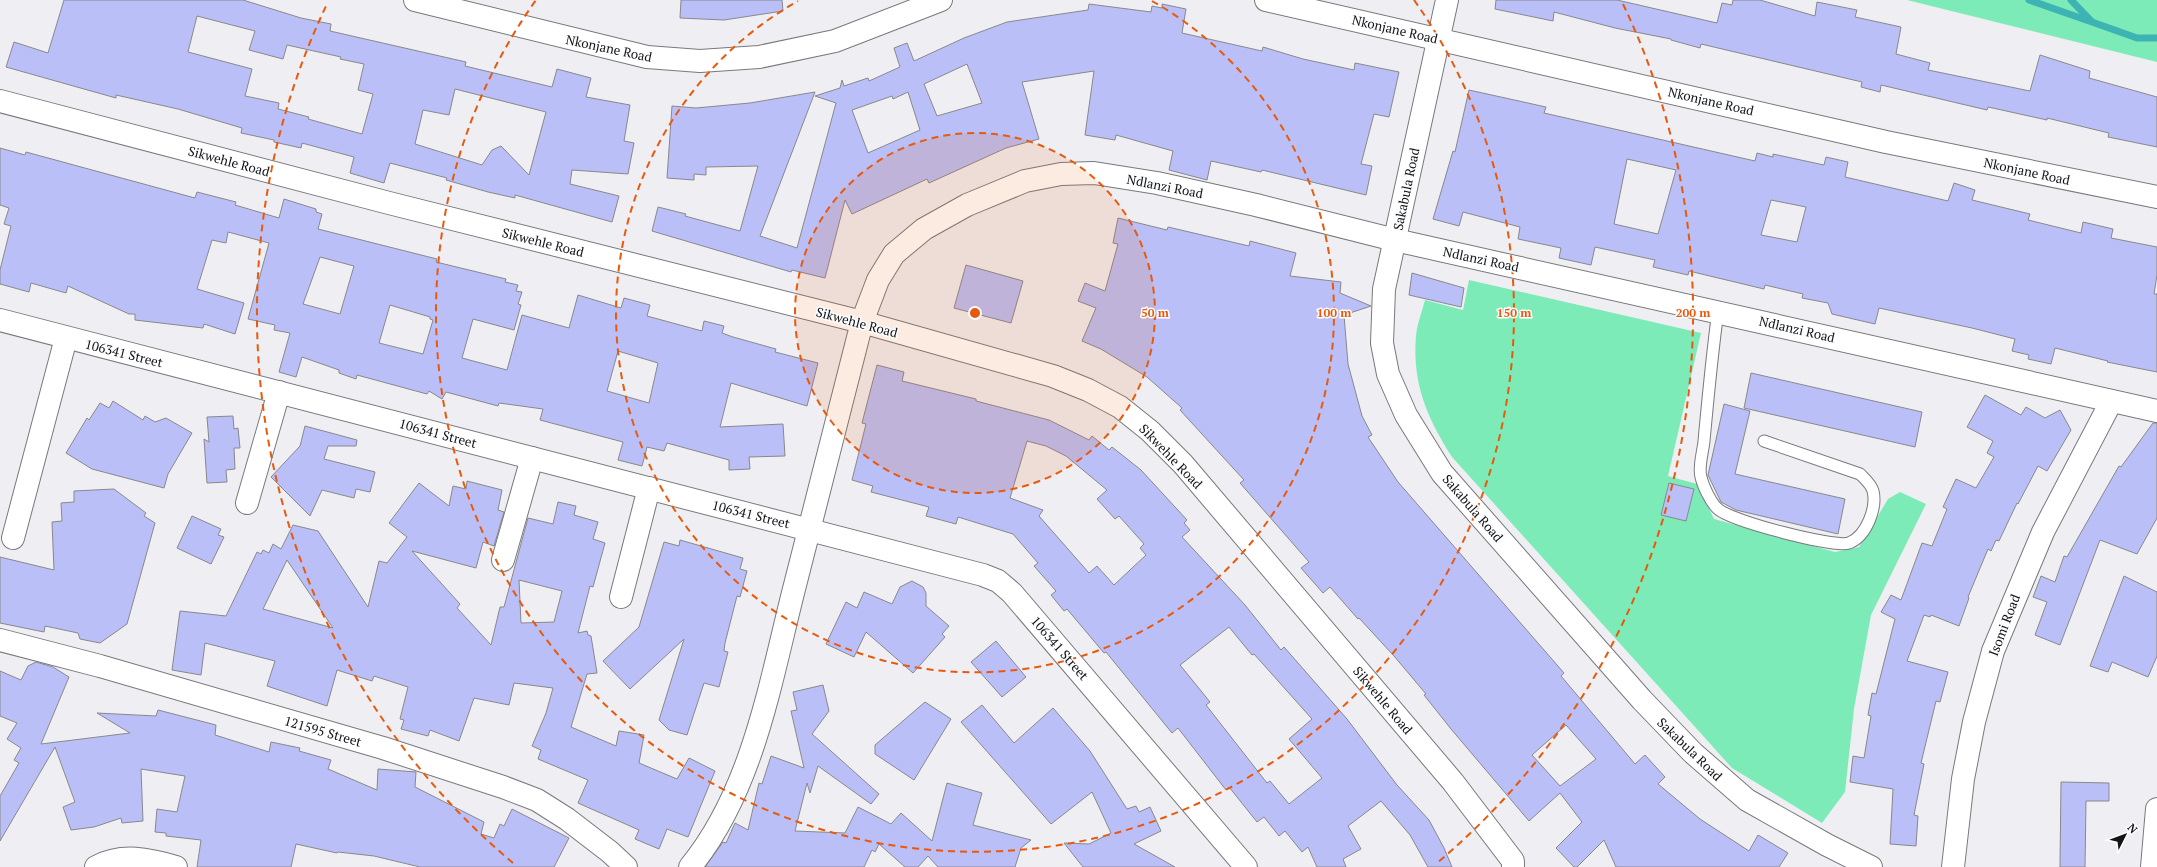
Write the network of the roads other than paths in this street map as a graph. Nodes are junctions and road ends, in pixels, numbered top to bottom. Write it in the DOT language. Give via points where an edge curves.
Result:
graph roads {
  1 [pos="416,0"];
  2 [pos="941,0"];
  3 [pos="1266,0"];
  4 [pos="1447,0"];
  5 [pos="1438,39"];
  6 [pos="0,101"];
  7 [pos="2157,197"];
  8 [pos="1395,240"];
  9 [pos="1718,311"];
  10 [pos="0,320"];
  11 [pos="862,322"];
  12 [pos="66,338"];
  13 [pos="279,392"];
  14 [pos="2111,402"];
  15 [pos="2157,411"];
  16 [pos="1764,441"];
  17 [pos="532,458"];
  18 [pos="649,488"];
  19 [pos="248,503"];
  20 [pos="809,529"];
  21 [pos="13,538"];
  22 [pos="503,560"];
  23 [pos="621,597"];
  24 [pos="0,640"];
  25 [pos="2157,809"];
  26 [pos="1516,865"];
  27 [pos="96,867"];
  28 [pos="176,867"];
  29 [pos="626,867"];
  30 [pos="690,867"];
  31 [pos="1246,867"];
  32 [pos="1871,867"];
  33 [pos="1953,867"];
  34 [pos="2152,867"];
  1 -- 2 [label="street, Nkonjane Road" via="647,57 700,61 759,57 835,41"];
  3 -- 5 [label="street, Nkonjane Road"];
  4 -- 5 [label="street, Sakabula Road"];
  5 -- 7 [label="street, Nkonjane Road" via="1886,142"];
  5 -- 8 [label="street, Sakabula Road"];
  6 -- 11 [label="street, Sikwehle Road" via="397,205"];
  8 -- 9 [label="street, Ndlanzi Road"];
  8 -- 11 [label="street, Ndlanzi Road" via="1157,183 1094,173 1061,174 1025,181 967,205 924,229 894,254 878,280"];
  8 -- 32 [label="street, Sakabula Road" via="1384,289 1382,343 1388,374 1406,415 1442,472 1642,700 1712,771 1747,800 1826,845"];
  9 -- 14 [label="street, Ndlanzi Road"];
  9 -- 16 [label="lane" via="1700,476 1718,510 1744,521 1832,544 1849,543 1858,537 1867,526 1874,503 1871,485 1860,474"];
  10 -- 12 [label="street, 106341 Street"];
  11 -- 20 [label="street"];
  11 -- 26 [label="street, Sikwehle Road" via="1053,376 1120,407 1150,431 1183,464 1453,782"];
  12 -- 13 [label="street, 106341 Street"];
  12 -- 21 [label="street"];
  13 -- 17 [label="street, 106341 Street"];
  13 -- 19 [label="street"];
  14 -- 15 [label="street, Ndlanzi Road"];
  14 -- 33 [label="street, Isomi Road" via="2043,532 1993,651 1974,722 1963,779"];
  17 -- 18 [label="street, 106341 Street"];
  17 -- 22 [label="street"];
  18 -- 20 [label="street, 106341 Street"];
  18 -- 23 [label="street"];
  20 -- 30 [label="street" via="760,720 745,767 731,802 708,845"];
  20 -- 31 [label="street, 106341 Street" via="964,569 998,581 1012,593"];
  24 -- 29 [label="street, 121595 Street" via="100,666 383,748 503,787 537,800 567,819"];
  25 -- 34 [label="street"];
  27 -- 28 [label="street" via="115,860 134,858"];
}
